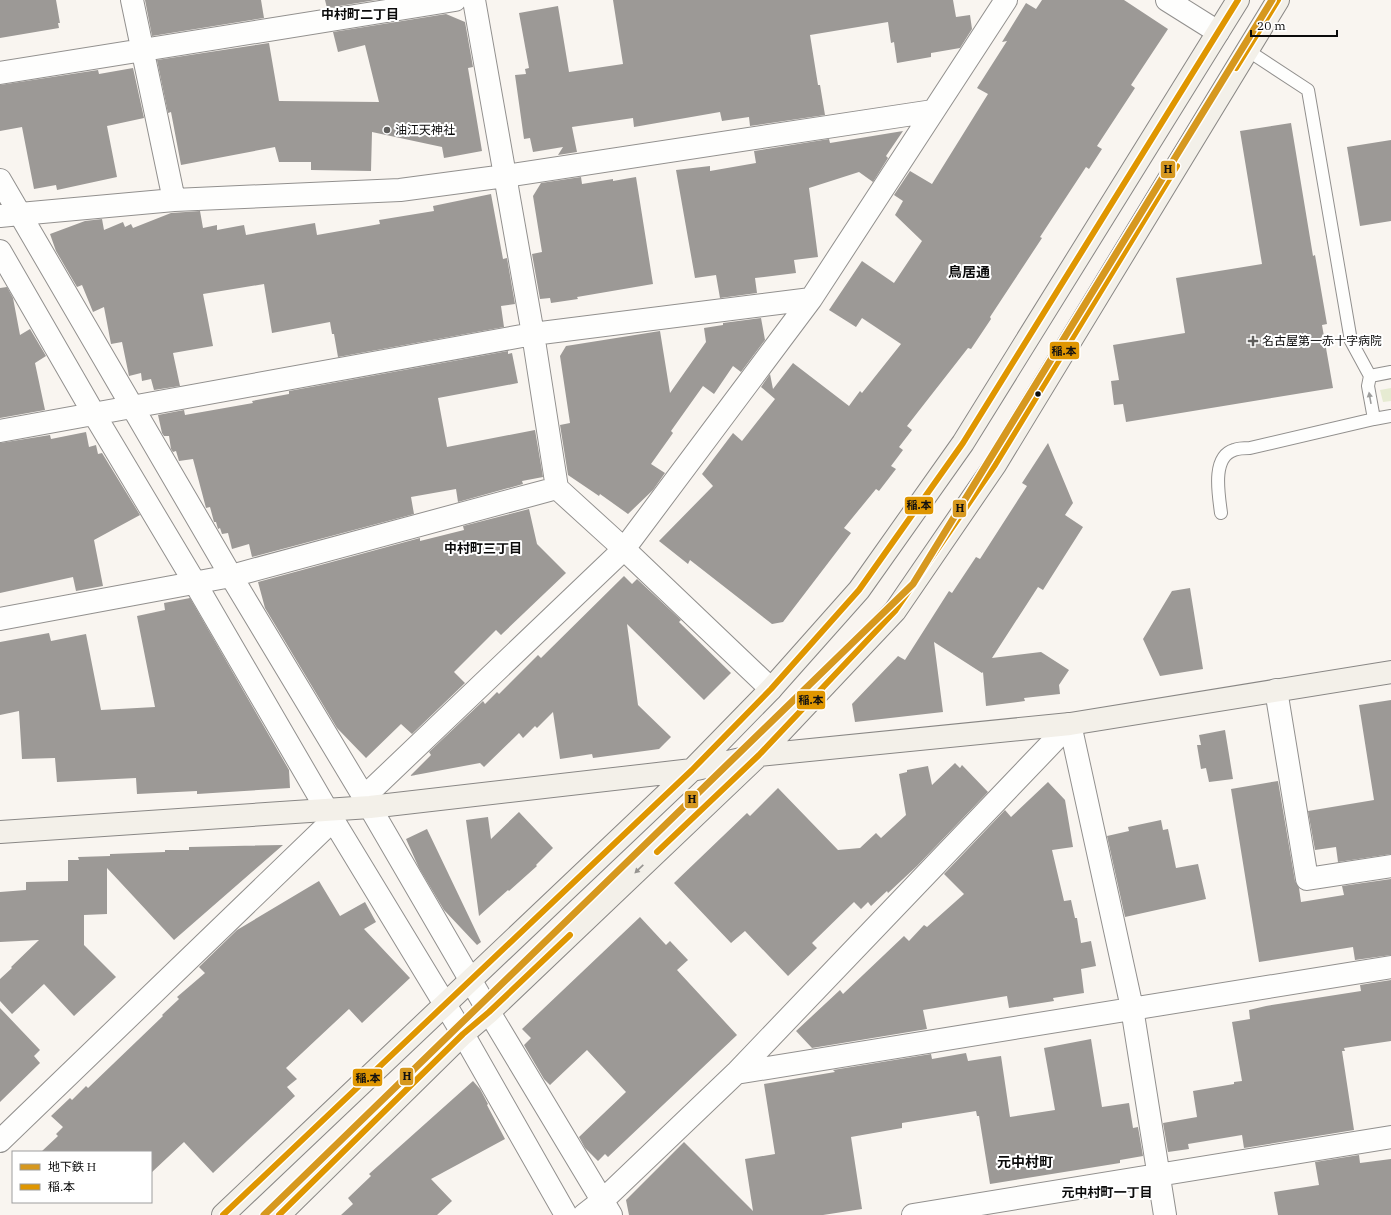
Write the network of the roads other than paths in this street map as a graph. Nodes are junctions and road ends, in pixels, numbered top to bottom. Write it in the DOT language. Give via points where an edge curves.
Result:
graph roads {
  1 [pos="132,0"];
  2 [pos="455,0"];
  3 [pos="474,0"];
  4 [pos="1006,0"];
  5 [pos="1167,0"];
  6 [pos="1238,0"];
  7 [pos="1278,0"];
  8 [pos="1218,32"];
  9 [pos="142,50"];
  10 [pos="1247,50"];
  11 [pos="0,73"];
  12 [pos="933,111"];
  13 [pos="505,176"];
  14 [pos="0,180"];
  15 [pos="174,200"];
  16 [pos="10,215"];
  17 [pos="0,251"];
  18 [pos="811,299"];
  19 [pos="533,334"];
  20 [pos="1391,372"];
  21 [pos="1370,376"];
  22 [pos="133,408"];
  23 [pos="94,414"];
  24 [pos="1391,416"];
  25 [pos="1374,419"];
  26 [pos="0,431"];
  27 [pos="557,488"];
  28 [pos="1221,513"];
  29 [pos="624,548"];
  30 [pos="232,576"];
  31 [pos="196,584"];
  32 [pos="0,619"];
  33 [pos="1391,672"];
  34 [pos="771,689"];
  35 [pos="1276,690"];
  36 [pos="1070,724"];
  37 [pos="759,755"];
  38 [pos="692,770"];
  39 [pos="367,802"];
  40 [pos="330,815"];
  41 [pos="0,832"];
  42 [pos="1391,866"];
  43 [pos="1391,966"];
  44 [pos="470,980"];
  45 [pos="444,1005"];
  46 [pos="1132,1008"];
  47 [pos="489,1012"];
  48 [pos="463,1034"];
  49 [pos="736,1072"];
  50 [pos="1391,1137"];
  51 [pos="0,1141"];
  52 [pos="1159,1175"];
  53 [pos="606,1208"];
  54 [pos="223,1215"];
  55 [pos="279,1215"];
  56 [pos="566,1215"];
  57 [pos="584,1215"];
  58 [pos="913,1215"];
  59 [pos="1166,1215"];
  1 -- 9 [label="street"];
  2 -- 9 [label="street"];
  3 -- 13 [label="street"];
  4 -- 12 [label="street"];
  5 -- 8 [label="street"];
  6 -- 8 [label="street"];
  7 -- 10 [label="street"];
  8 -- 34 [label="street" via="963,443 859,590"];
  9 -- 11 [label="street"];
  9 -- 15 [label="street"];
  10 -- 21 [label="lane" via="1308,90 1351,341"];
  10 -- 37 [label="street" via="995,465 895,611"];
  12 -- 13 [label="street"];
  12 -- 18 [label="street"];
  13 -- 15 [label="street" via="400,190"];
  13 -- 19 [label="street"];
  14 -- 16 [label="street"];
  15 -- 16 [label="street"];
  16 -- 22 [label="street"];
  17 -- 23 [label="street"];
  18 -- 19 [label="street"];
  18 -- 29 [label="street"];
  19 -- 22 [label="street"];
  19 -- 27 [label="street"];
  20 -- 21 [label="lane"];
  25 -- 21 [label="lane, one-way" via="1368,386"];
  22 -- 23 [label="street"];
  22 -- 30 [label="street"];
  23 -- 26 [label="street"];
  23 -- 31 [label="street"];
  24 -- 25 [label="lane"];
  25 -- 28 [label="lane" via="1232,450 1221,460 1218,474"];
  27 -- 29 [label="street"];
  27 -- 30 [label="street"];
  29 -- 34 [label="street"];
  29 -- 39 [label="street"];
  30 -- 31 [label="street"];
  30 -- 39 [label="street"];
  31 -- 32 [label="street"];
  31 -- 40 [label="street"];
  33 -- 35 [label="street"];
  34 -- 38 [label="street"];
  35 -- 36 [label="street"];
  35 -- 42 [label="street" via="1307,879"];
  36 -- 37 [label="street"];
  36 -- 46 [label="street"];
  36 -- 49 [label="street"];
  37 -- 38 [label="street"];
  37 -- 47 [label="street, one-way"];
  38 -- 39 [label="street"];
  38 -- 44 [label="street"];
  39 -- 40 [label="street"];
  39 -- 44 [label="street"];
  40 -- 41 [label="street"];
  40 -- 45 [label="street"];
  40 -- 51 [label="street"];
  43 -- 46 [label="street"];
  44 -- 45 [label="street"];
  44 -- 47 [label="street"];
  45 -- 48 [label="street"];
  45 -- 54 [label="street"];
  46 -- 49 [label="street"];
  46 -- 52 [label="street"];
  47 -- 48 [label="street"];
  47 -- 53 [label="street"];
  48 -- 55 [label="street"];
  48 -- 56 [label="street"];
  49 -- 53 [label="street"];
  50 -- 52 [label="street"];
  52 -- 58 [label="street"];
  52 -- 59 [label="street"];
  53 -- 57 [label="street"];
}
